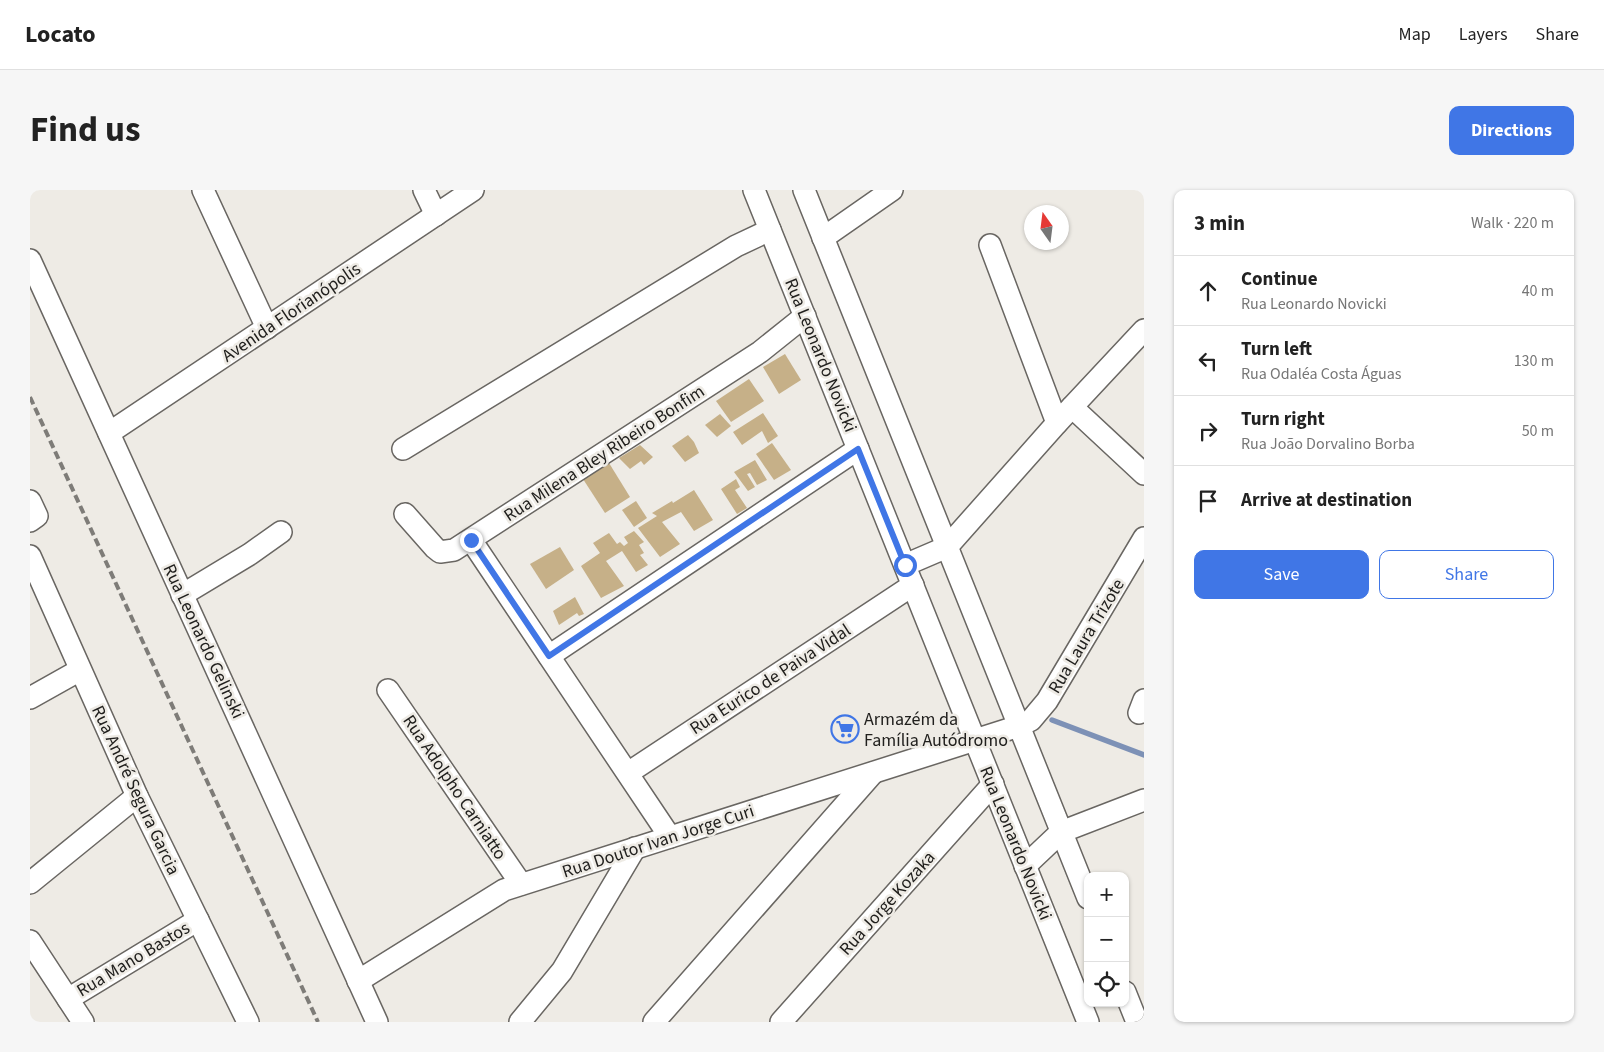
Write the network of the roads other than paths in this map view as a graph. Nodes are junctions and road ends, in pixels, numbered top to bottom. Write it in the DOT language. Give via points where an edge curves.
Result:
graph roads {
  1 [pos="203,190"];
  2 [pos="424,190"];
  3 [pos="473,190"];
  4 [pos="754,190"];
  5 [pos="804,190"];
  6 [pos="892,190"];
  7 [pos="436,215"];
  8 [pos="770,230"];
  9 [pos="823,238"];
  10 [pos="990,245"];
  11 [pos="30,260"];
  12 [pos="805,316"];
  13 [pos="267,328"];
  14 [pos="1144,330"];
  15 [pos="1072,407"];
  16 [pos="1057,424"];
  17 [pos="109,434"];
  18 [pos="858,449"];
  19 [pos="403,450"];
  20 [pos="1144,474"];
  21 [pos="405,514"];
  22 [pos="281,532"];
  23 [pos="1144,538"];
  24 [pos="471,540"];
  25 [pos="947,547"];
  26 [pos="30,556"];
  27 [pos="905,565"];
  28 [pos="913,585"];
  29 [pos="182,595"];
  30 [pos="549,656"];
  31 [pos="80,670"];
  32 [pos="388,690"];
  33 [pos="30,698"];
  34 [pos="1019,726"];
  35 [pos="975,740"];
  36 [pos="873,772"];
  37 [pos="628,773"];
  38 [pos="992,784"];
  39 [pos="137,796"];
  40 [pos="1144,800"];
  41 [pos="1061,832"];
  42 [pos="670,837"];
  43 [pos="635,848"];
  44 [pos="1025,866"];
  45 [pos="30,883"];
  46 [pos="521,884"];
  47 [pos="1084,888"];
  48 [pos="198,920"];
  49 [pos="30,941"];
  50 [pos="358,981"];
  51 [pos="68,999"];
  52 [pos="1129,1002"];
  53 [pos="83,1022"];
  54 [pos="248,1022"];
  55 [pos="377,1022"];
  56 [pos="520,1022"];
  57 [pos="654,1022"];
  58 [pos="781,1022"];
  59 [pos="1088,1022"];
  60 [pos="1137,1022"];
  1 -- 13 [label="street"];
  2 -- 7 [label="street"];
  3 -- 7 [label="street, Avenida Florianópolis"];
  4 -- 8 [label="street, Rua Leonardo Novicki"];
  5 -- 9 [label="street"];
  6 -- 9 [label="street"];
  7 -- 13 [label="street, Avenida Florianópolis"];
  8 -- 12 [label="street, Rua Leonardo Novicki"];
  8 -- 19 [label="street" via="736,246"];
  9 -- 25 [label="street"];
  10 -- 16 [label="street"];
  11 -- 17 [label="street, Rua Leonardo Gelinski"];
  12 -- 18 [label="street, Rua Leonardo Novicki"];
  12 -- 24 [label="street, Rua Milena Bley Ribeiro Bonfim" via="760,352"];
  13 -- 17 [label="street, Avenida Florianópolis"];
  14 -- 15 [label="street"];
  15 -- 16 [label="street"];
  15 -- 20 [label="street"];
  16 -- 25 [label="street"];
  17 -- 29 [label="street, Rua Leonardo Gelinski"];
  18 -- 27 [label="street, Rua Leonardo Novicki"];
  18 -- 30 [label="street"];
  21 -- 24 [label="street, Rua Milena Bley Ribeiro Bonfim" via="440,552 454,550"];
  22 -- 29 [label="street"];
  23 -- 34 [label="street, Rua Laura Trizote" via="1047,701 1031,720"];
  24 -- 30 [label="street"];
  25 -- 27 [label="street"];
  25 -- 34 [label="street"];
  26 -- 31 [label="street, Rua André Segura Garcia"];
  27 -- 28 [label="street, Rua Leonardo Novicki"];
  28 -- 35 [label="street, Rua Leonardo Novicki"];
  28 -- 37 [label="street, Rua Eurico de Paiva Vidal"];
  29 -- 50 [label="street, Rua Leonardo Gelinski"];
  30 -- 37 [label="street"];
  31 -- 33 [label="street"];
  31 -- 39 [label="street, Rua André Segura Garcia"];
  32 -- 46 [label="street, Rua Adolpho Carniatto"];
  34 -- 35 [label="street, Rua Laura Trizote"];
  34 -- 41 [label="street"];
  35 -- 36 [label="street, Rua Doutor Ivan Jorge Curi"];
  35 -- 38 [label="street, Rua Leonardo Novicki"];
  36 -- 42 [label="street, Rua Doutor Ivan Jorge Curi"];
  36 -- 57 [label="street"];
  37 -- 42 [label="street"];
  38 -- 44 [label="street, Rua Leonardo Novicki"];
  38 -- 58 [label="street, Rua Jorge Kozaka"];
  39 -- 45 [label="street"];
  39 -- 48 [label="street, Rua André Segura Garcia"];
  40 -- 41 [label="street"];
  41 -- 44 [label="street"];
  41 -- 47 [label="street"];
  42 -- 43 [label="street, Rua Doutor Ivan Jorge Curi"];
  43 -- 46 [label="street, Rua Doutor Ivan Jorge Curi"];
  43 -- 56 [label="street" via="562,971"];
  44 -- 59 [label="street, Rua Leonardo Novicki"];
  46 -- 50 [label="street, Rua Doutor Ivan Jorge Curi" via="489,898"];
  48 -- 51 [label="street, Rua Mano Bastos"];
  48 -- 54 [label="street, Rua André Segura Garcia"];
  49 -- 51 [label="street"];
  50 -- 55 [label="street, Rua Leonardo Gelinski"];
  51 -- 53 [label="street"];
  52 -- 60 [label="street"];
}
